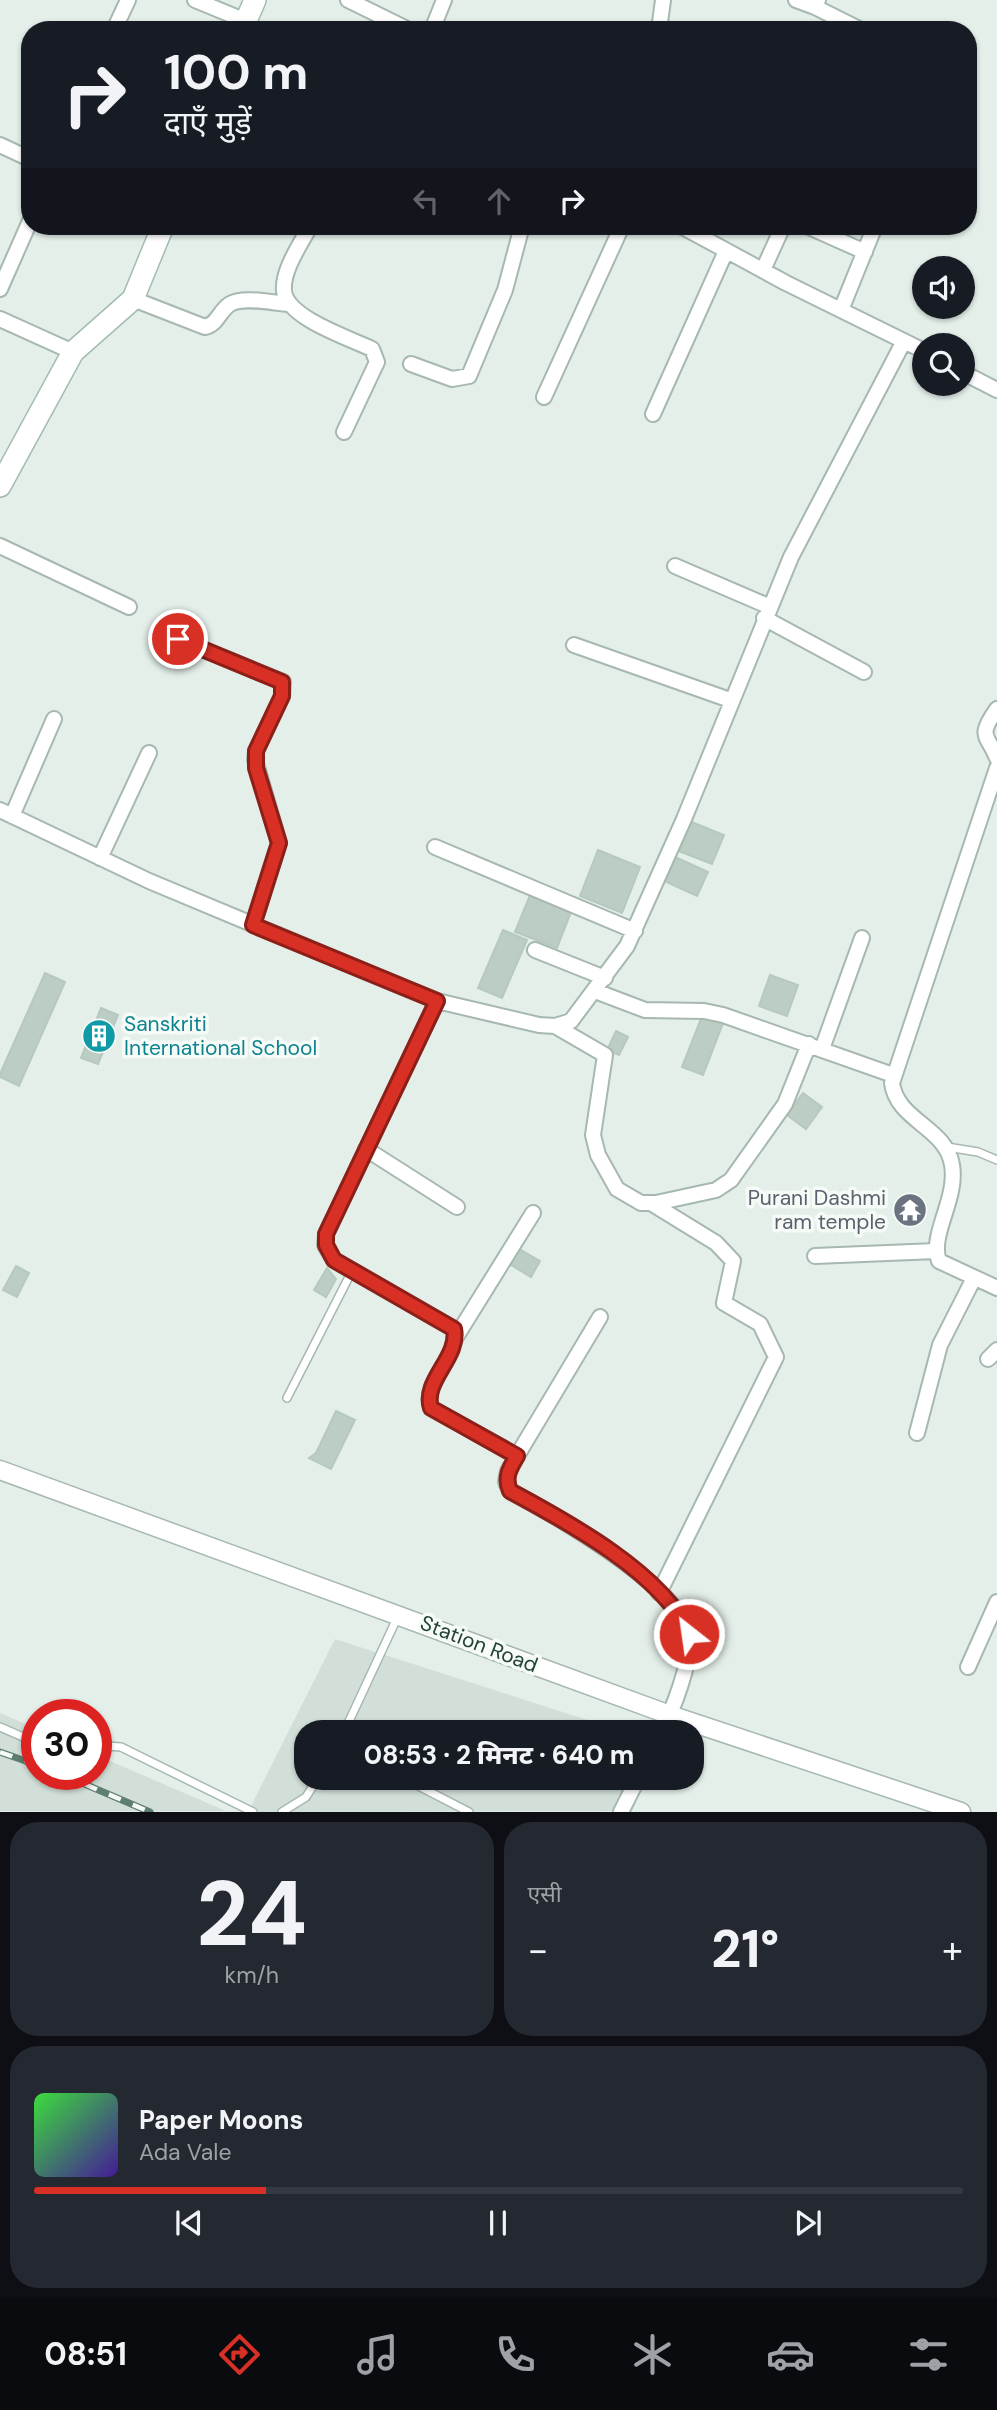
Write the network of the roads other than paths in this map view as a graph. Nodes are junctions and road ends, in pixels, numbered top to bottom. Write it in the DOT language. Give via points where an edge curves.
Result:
graph roads {
  1 [pos="128,0"];
  2 [pos="195,0"];
  3 [pos="255,0"];
  4 [pos="348,0"];
  5 [pos="444,0"];
  6 [pos="663,0"];
  7 [pos="796,0"];
  8 [pos="817,4"];
  9 [pos="118,21"];
  10 [pos="236,21"];
  11 [pos="246,21"];
  12 [pos="391,21"];
  13 [pos="436,21"];
  14 [pos="660,21"];
  15 [pos="846,21"];
  16 [pos="0,145"];
  17 [pos="21,155"];
  18 [pos="24,235"];
  19 [pos="159,235"];
  20 [pos="306,235"];
  21 [pos="520,235"];
  22 [pos="618,235"];
  23 [pos="697,235"];
  24 [pos="779,235"];
  25 [pos="828,235"];
  26 [pos="871,235"];
  27 [pos="726,251"];
  28 [pos="865,251"];
  29 [pos="762,270"];
  30 [pos="0,289"];
  31 [pos="133,299"];
  32 [pos="288,304"];
  33 [pos="841,310"];
  34 [pos="0,319"];
  35 [pos="904,341"];
  36 [pos="912,345"];
  37 [pos="73,352"];
  38 [pos="411,364"];
  39 [pos="975,379"];
  40 [pos="997,390"];
  41 [pos="544,397"];
  42 [pos="653,414"];
  43 [pos="344,432"];
  44 [pos="0,486"];
  45 [pos="0,546"];
  46 [pos="675,566"];
  47 [pos="128,607"];
  48 [pos="766,612"];
  49 [pos="178,639"];
  50 [pos="574,645"];
  51 [pos="864,673"];
  52 [pos="730,700"];
  53 [pos="997,709"];
  54 [pos="54,719"];
  55 [pos="149,753"];
  56 [pos="997,758"];
  57 [pos="997,768"];
  58 [pos="6,813"];
  59 [pos="435,847"];
  60 [pos="100,858"];
  61 [pos="253,925"];
  62 [pos="635,931"];
  63 [pos="862,938"];
  64 [pos="535,950"];
  65 [pos="605,978"];
  66 [pos="595,991"];
  67 [pos="437,1001"];
  68 [pos="555,1026"];
  69 [pos="816,1047"];
  70 [pos="893,1075"];
  71 [pos="945,1147"];
  72 [pos="366,1149"];
  73 [pos="997,1160"];
  74 [pos="650,1203"];
  75 [pos="457,1207"];
  76 [pos="533,1213"];
  77 [pos="936,1251"];
  78 [pos="815,1256"];
  79 [pos="352,1270"];
  80 [pos="974,1278"];
  81 [pos="997,1288"];
  82 [pos="600,1317"];
  83 [pos="456,1337"];
  84 [pos="287,1398"];
  85 [pos="917,1433"];
  86 [pos="517,1456"];
  87 [pos="0,1470"];
  88 [pos="659,1593"];
  89 [pos="997,1602"];
  90 [pos="399,1614"];
  91 [pos="968,1667"];
  92 [pos="670,1714"];
  93 [pos="350,1720"];
  94 [pos="667,1720"];
  95 [pos="0,1727"];
  96 [pos="21,1736"];
  97 [pos="112,1746"];
  98 [pos="310,1790"];
  99 [pos="427,1790"];
  100 [pos="632,1790"];
  101 [pos="254,1811"];
  102 [pos="282,1811"];
  103 [pos="469,1811"];
  104 [pos="621,1811"];
  105 [pos="961,1811"];
  1 -- 9 [label="street"];
  2 -- 10 [label="street"];
  3 -- 11 [label="main road"];
  4 -- 12 [label="street"];
  5 -- 13 [label="street"];
  6 -- 14 [label="street"];
  7 -- 8 [label="street"];
  8 -- 15 [label="street"];
  16 -- 17 [label="street"];
  18 -- 30 [label="street"];
  19 -- 31 [label="main road"];
  20 -- 32 [label="street" via="288,270 284,290"];
  21 -- 38 [label="street" via="505,290 469,376 452,379"];
  22 -- 41 [label="street"];
  23 -- 27 [label="street"];
  24 -- 29 [label="street"];
  25 -- 28 [label="street"];
  26 -- 28 [label="street"];
  27 -- 29 [label="street"];
  27 -- 42 [label="street"];
  28 -- 33 [label="street"];
  29 -- 33 [label="street"];
  31 -- 32 [label="street" via="205,327 213,325 230,304"];
  31 -- 37 [label="main road"];
  32 -- 43 [label="street" via="303,317 377,355"];
  33 -- 35 [label="street"];
  34 -- 37 [label="street"];
  35 -- 36 [label="street"];
  35 -- 48 [label="street"];
  37 -- 44 [label="main road"];
  39 -- 40 [label="street"];
  45 -- 47 [label="street"];
  46 -- 48 [label="street"];
  48 -- 51 [label="street"];
  48 -- 52 [label="street"];
  49 -- 61 [label="street" via="282,682 282,696 256,751 256,768 279,843"];
  50 -- 52 [label="street"];
  52 -- 62 [label="street"];
  53 -- 56 [label="street" via="985,731 985,741"];
  54 -- 58 [label="street"];
  55 -- 60 [label="street"];
  57 -- 70 [label="street"];
  58 -- 60 [label="street"];
  59 -- 62 [label="street"];
  60 -- 61 [label="street"];
  61 -- 67 [label="street"];
  62 -- 65 [label="street"];
  63 -- 69 [label="street"];
  64 -- 65 [label="street"];
  65 -- 66 [label="street"];
  66 -- 68 [label="street" via="571,1021"];
  66 -- 69 [label="street" via="645,1010 708,1011"];
  67 -- 68 [label="street"];
  67 -- 72 [label="street"];
  68 -- 74 [label="street" via="605,1055 593,1135 598,1155 617,1189 629,1198"];
  69 -- 70 [label="street"];
  69 -- 74 [label="street" via="785,1104 731,1180 716,1191"];
  70 -- 71 [label="street" via="893,1096 899,1106"];
  71 -- 73 [label="lane"];
  71 -- 77 [label="street" via="952,1163 952,1197"];
  72 -- 75 [label="street"];
  72 -- 79 [label="street" via="326,1234 328,1252"];
  74 -- 88 [label="street" via="716,1243 733,1261 724,1303 760,1324 776,1357"];
  76 -- 83 [label="street"];
  77 -- 78 [label="street"];
  77 -- 80 [label="street" via="939,1261"];
  79 -- 83 [label="street" via="449,1324"];
  79 -- 84 [label="lane"];
  80 -- 81 [label="street"];
  80 -- 85 [label="street" via="940,1345"];
  82 -- 86 [label="street"];
  83 -- 86 [label="street" via="430,1395 431,1408"];
  86 -- 88 [label="street" via="508,1471 510,1491 582,1530"];
  87 -- 90 [label="street, Station Road"];
  88 -- 92 [label="street" via="677,1611 689,1634"];
  89 -- 91 [label="street"];
  90 -- 92 [label="street, Station Road"];
  90 -- 93 [label="lane"];
  92 -- 94 [label="street"];
  92 -- 105 [label="street, Station Road"];
  95 -- 96 [label="lane"];
  97 -- 101 [label="lane" via="121,1746"];
  98 -- 102 [label="lane"];
  99 -- 103 [label="lane"];
  100 -- 104 [label="street"];
}
